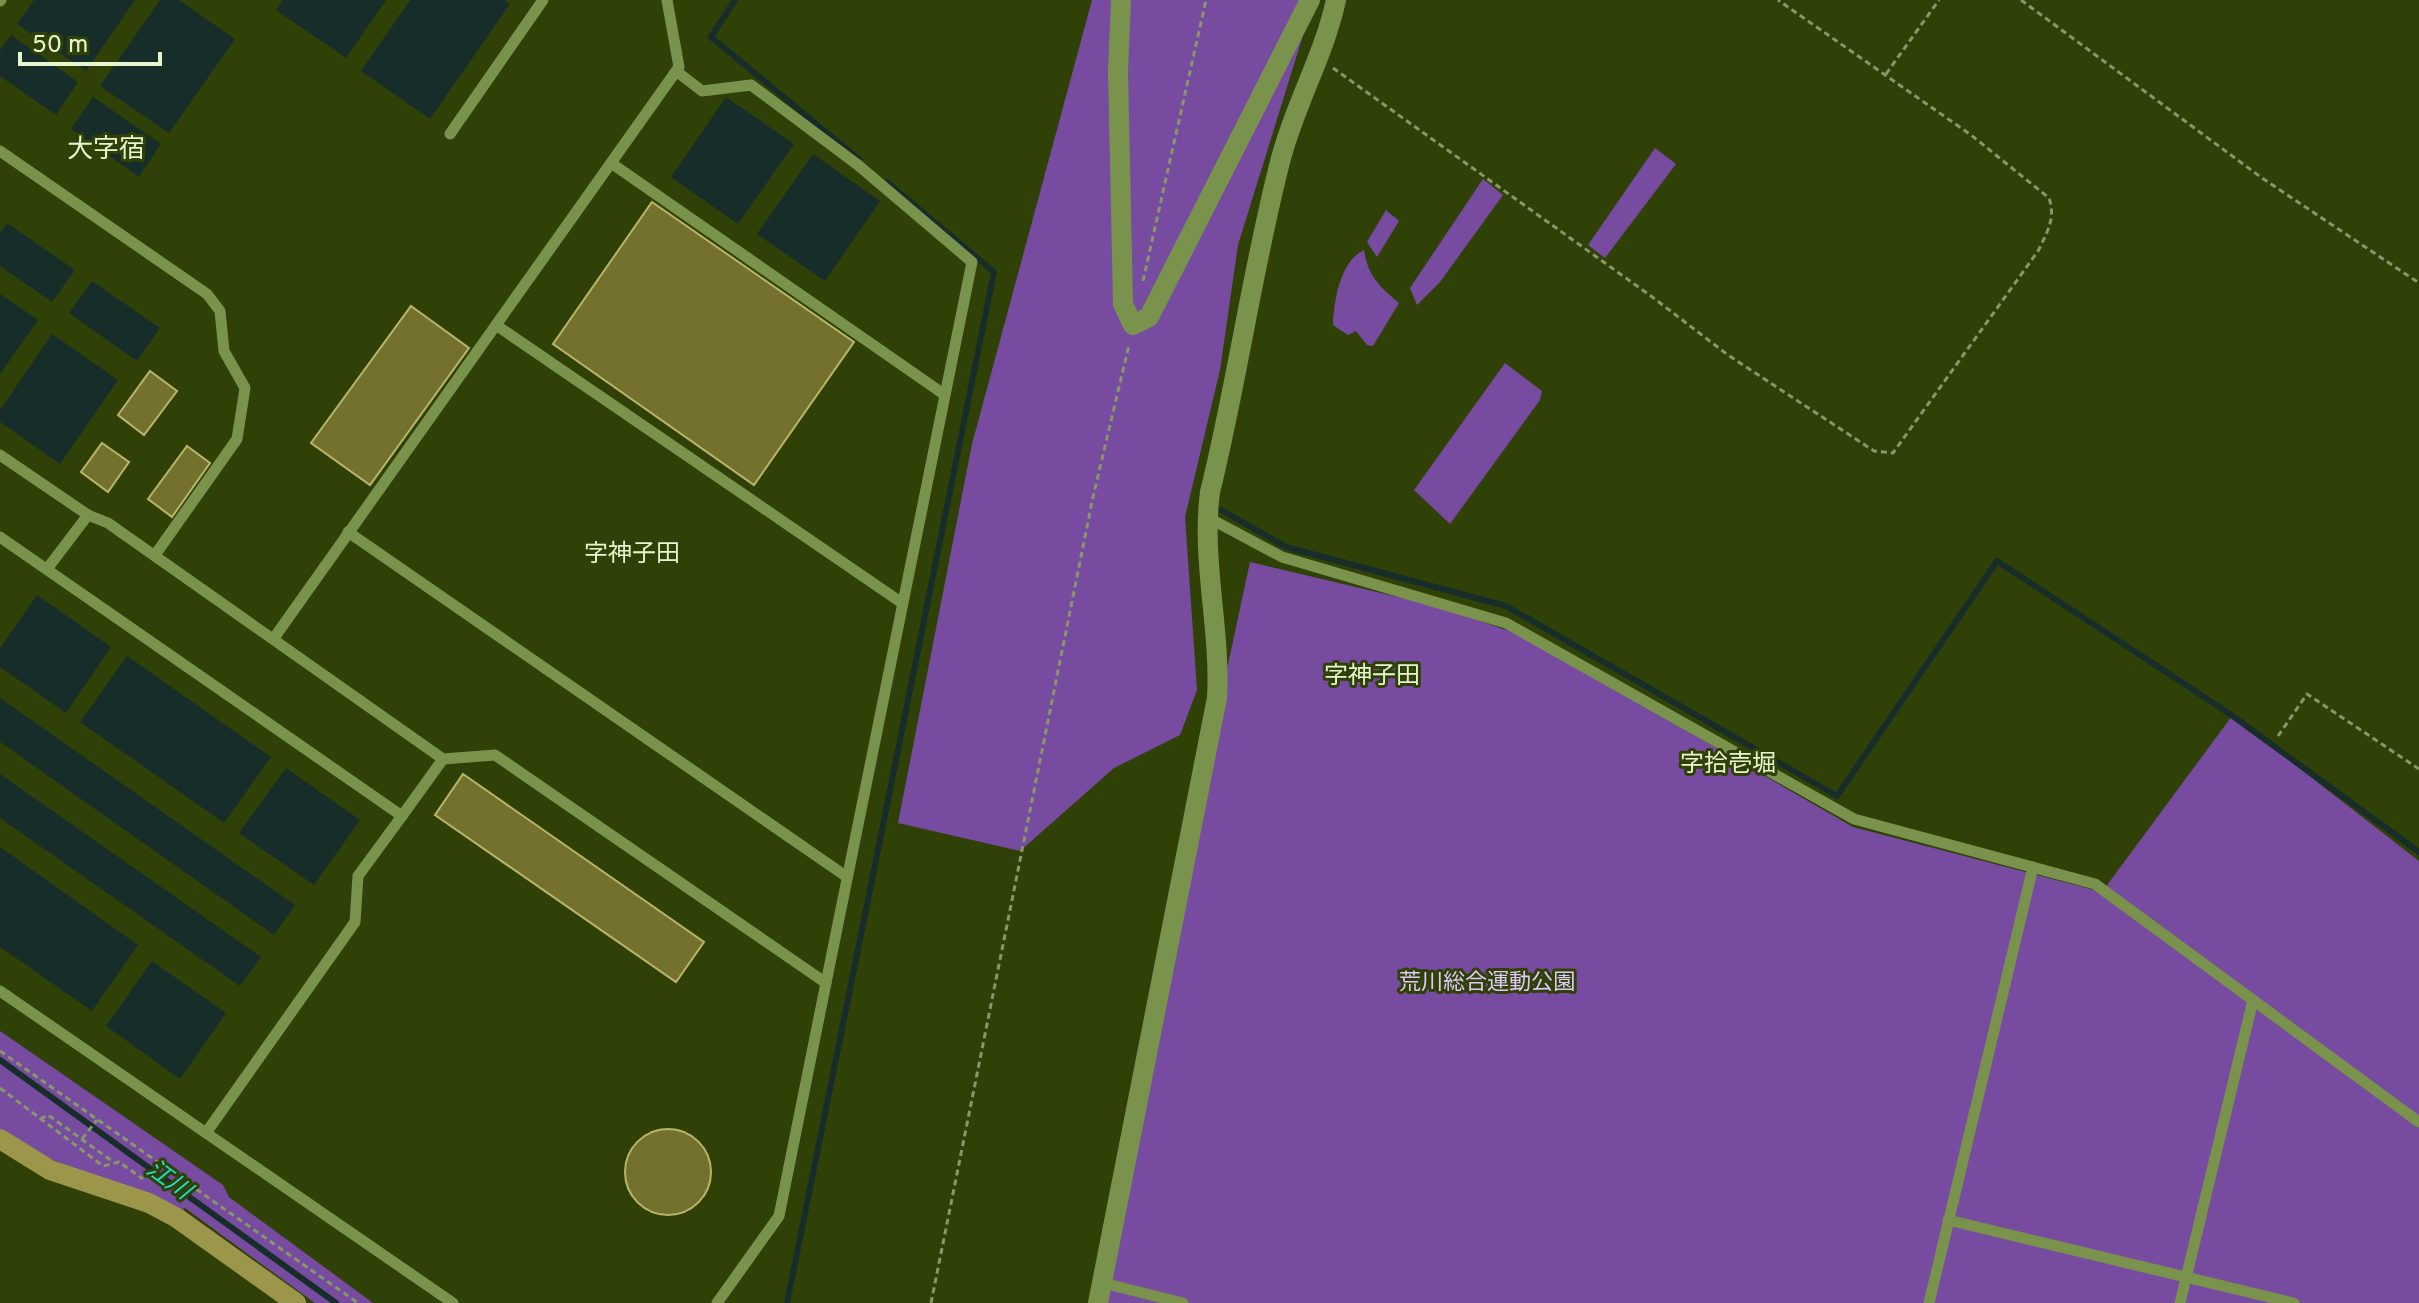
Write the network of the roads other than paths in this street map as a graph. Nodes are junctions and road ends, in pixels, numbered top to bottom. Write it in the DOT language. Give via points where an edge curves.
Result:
graph roads {
  1 [pos="543,0"];
  2 [pos="667,0"];
  3 [pos="1121,0"];
  4 [pos="1310,0"];
  5 [pos="1336,0"];
  6 [pos="676,71"];
  7 [pos="450,134"];
  8 [pos="0,151"];
  9 [pos="611,163"];
  10 [pos="496,325"];
  11 [pos="945,395"];
  12 [pos="0,455"];
  13 [pos="88,515"];
  14 [pos="1207,517"];
  15 [pos="348,532"];
  16 [pos="0,537"];
  17 [pos="155,555"];
  18 [pos="47,569"];
  19 [pos="902,603"];
  20 [pos="274,638"];
  21 [pos="443,759"];
  22 [pos="402,816"];
  23 [pos="2033,867"];
  24 [pos="847,877"];
  25 [pos="826,983"];
  26 [pos="0,991"];
  27 [pos="2253,1000"];
  28 [pos="2419,1122"];
  29 [pos="206,1133"];
  30 [pos="0,1139"];
  31 [pos="1948,1220"];
  32 [pos="2186,1276"];
  33 [pos="1101,1293"];
  34 [pos="296,1303"];
  35 [pos="453,1303"];
  36 [pos="717,1303"];
  37 [pos="1183,1303"];
  38 [pos="1929,1303"];
  39 [pos="2180,1303"];
  40 [pos="2294,1303"];
  1 -- 7 [label="lane"];
  2 -- 6 [label="lane"];
  3 -- 4 [label="street" via="1123,304 1133,325 1149,317"];
  5 -- 14 [label="street" via="1280,161"];
  6 -- 9 [label="lane"];
  6 -- 11 [label="lane" via="702,91 751,85 858,165 972,262"];
  8 -- 17 [label="lane" via="207,294 220,311 224,351 245,388 237,439"];
  9 -- 10 [label="lane"];
  9 -- 11 [label="lane"];
  10 -- 15 [label="lane"];
  10 -- 19 [label="lane"];
  11 -- 19 [label="lane"];
  12 -- 13 [label="lane"];
  13 -- 17 [label="lane"];
  13 -- 18 [label="lane"];
  14 -- 23 [label="lane" via="1282,557 1506,623 1854,819"];
  14 -- 33 [label="street" via="1220,656 1217,698"];
  15 -- 20 [label="lane"];
  15 -- 24 [label="lane"];
  16 -- 18 [label="lane"];
  17 -- 20 [label="lane"];
  18 -- 22 [label="lane"];
  19 -- 24 [label="lane"];
  20 -- 21 [label="lane"];
  21 -- 22 [label="lane"];
  21 -- 25 [label="lane" via="495,755"];
  22 -- 29 [label="lane" via="358,876 355,922"];
  23 -- 27 [label="lane" via="2095,884"];
  23 -- 31 [label="lane"];
  24 -- 25 [label="lane"];
  25 -- 36 [label="lane" via="779,1216"];
  26 -- 29 [label="lane"];
  27 -- 28 [label="lane"];
  27 -- 32 [label="lane"];
  29 -- 35 [label="lane"];
  30 -- 34 [label="street" via="50,1170 149,1203 177,1218"];
  31 -- 32 [label="lane"];
  31 -- 38 [label="lane"];
  32 -- 39 [label="lane"];
  32 -- 40 [label="lane"];
  33 -- 37 [label="lane"];
}
